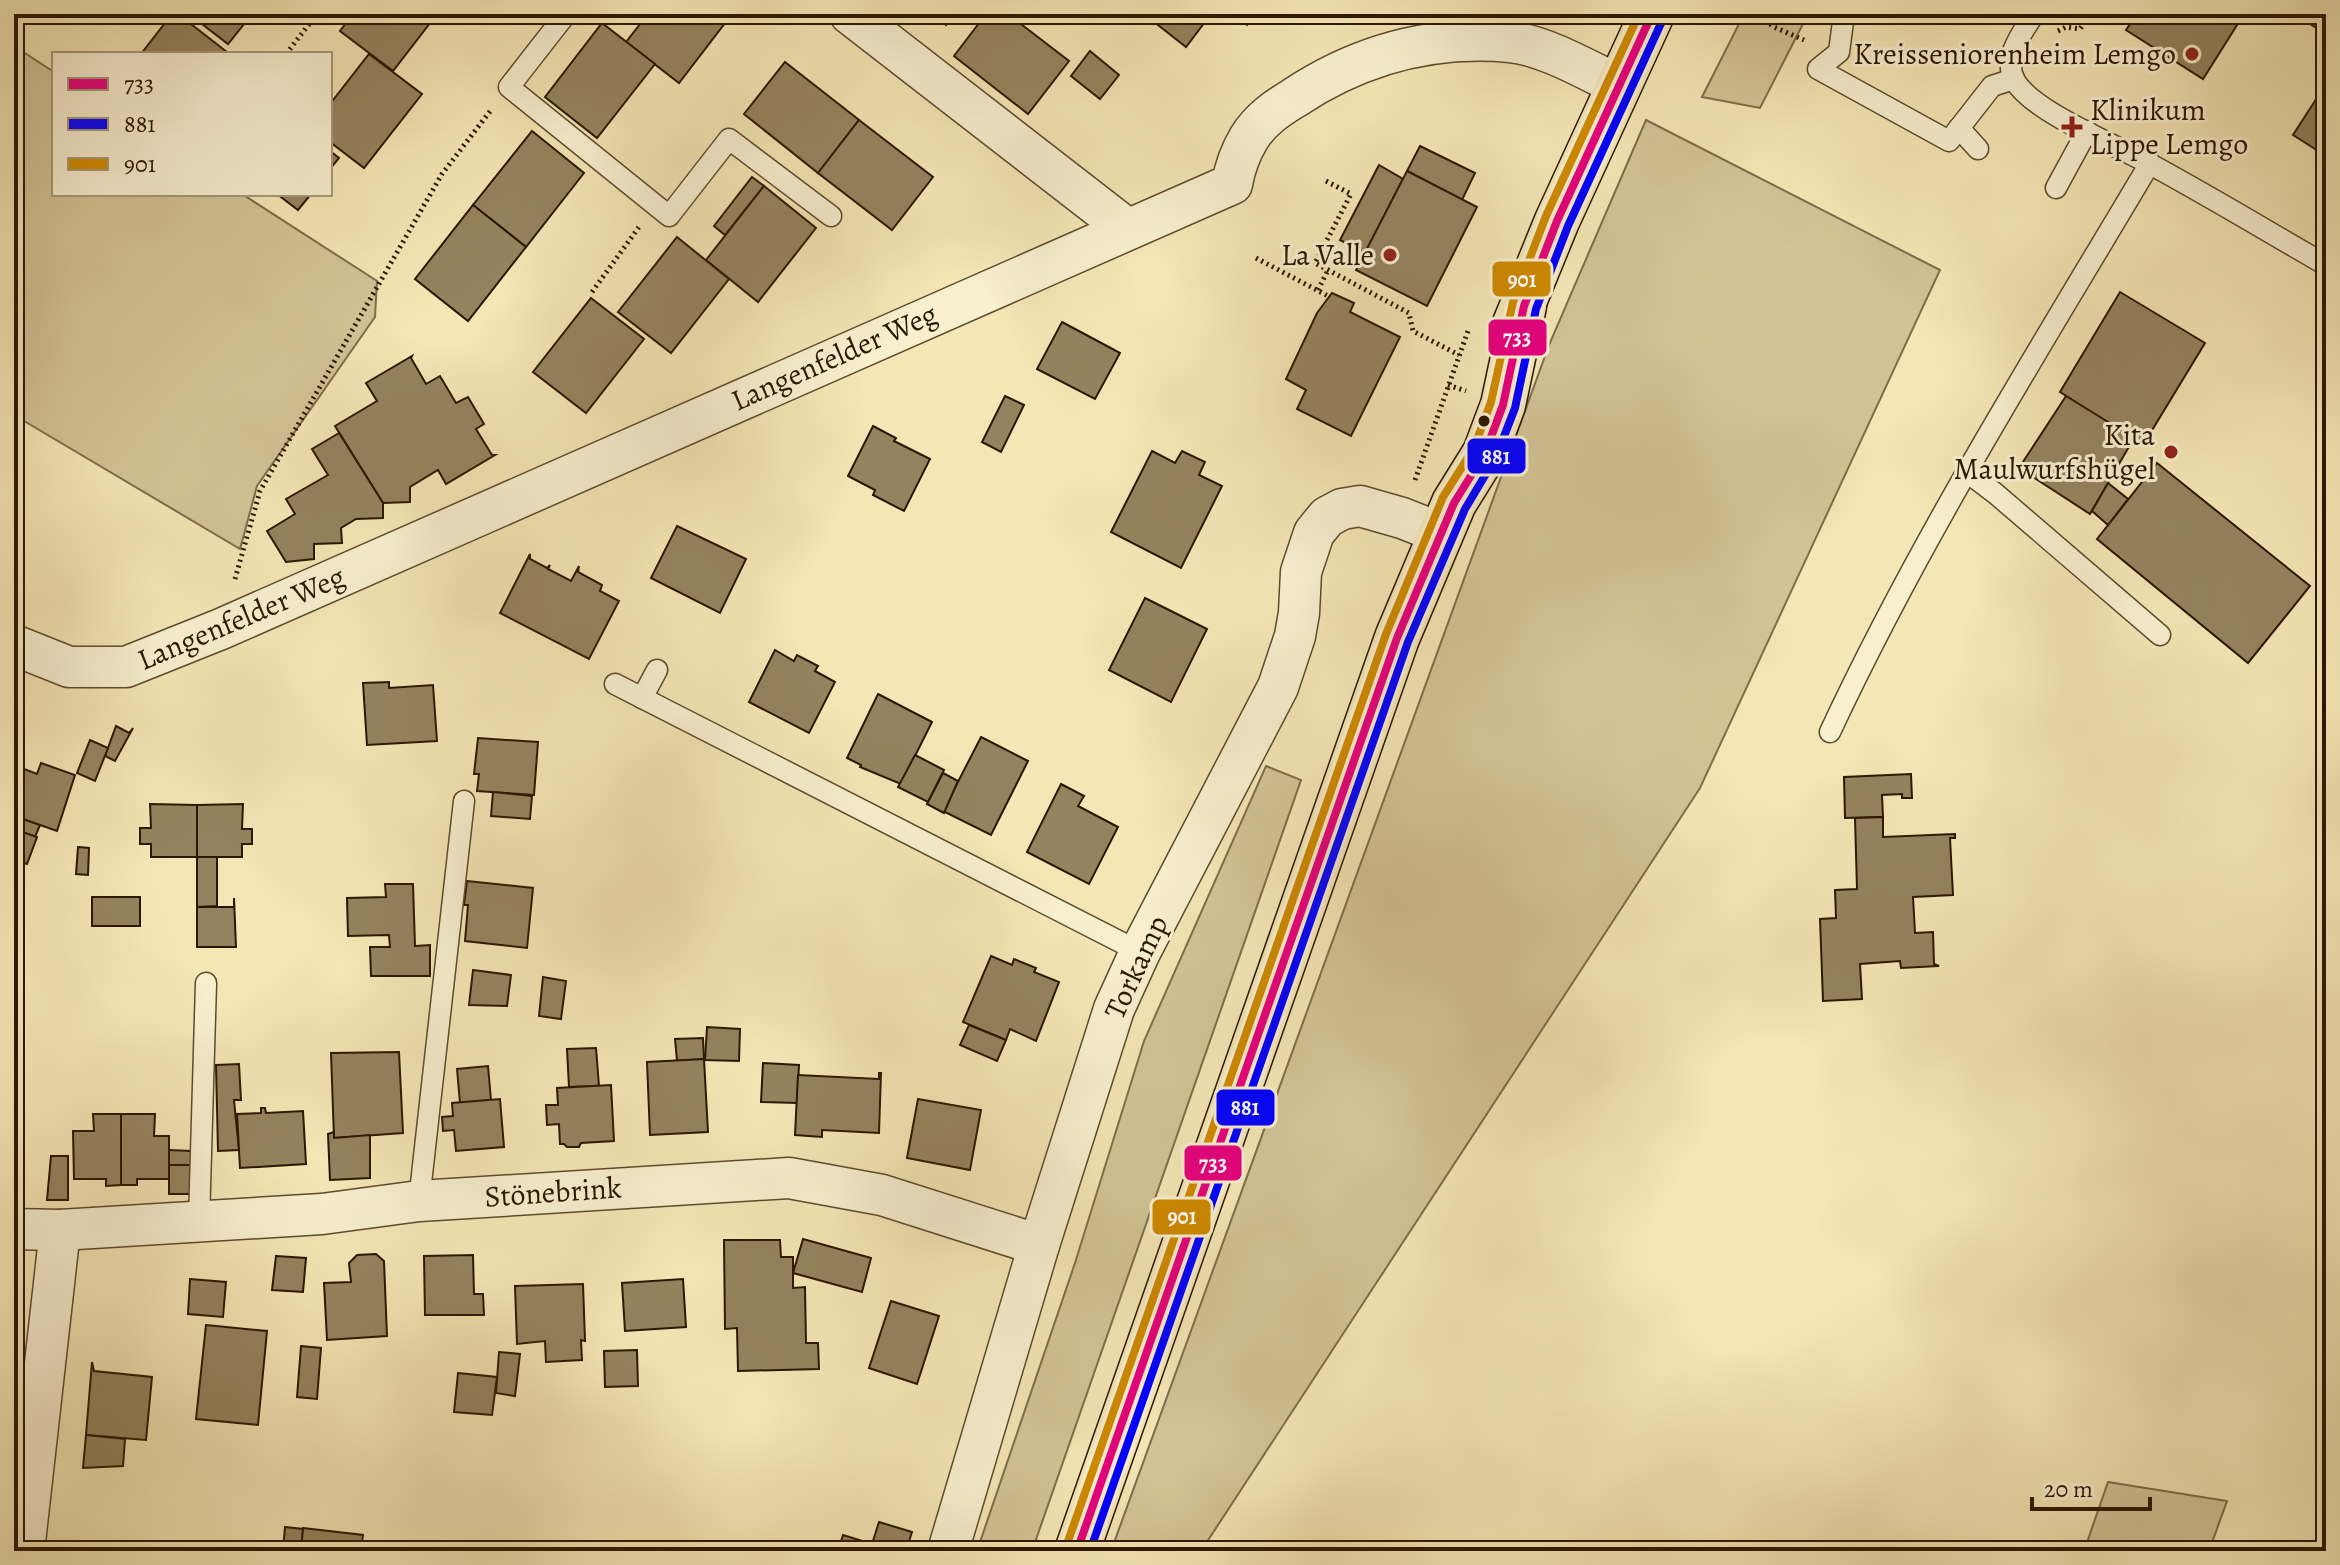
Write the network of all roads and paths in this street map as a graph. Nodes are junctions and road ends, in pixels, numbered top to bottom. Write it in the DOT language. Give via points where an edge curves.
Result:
graph roads {
  1 [pos="317,14"];
  2 [pos="566,14"];
  3 [pos="850,14"];
  4 [pos="1652,14"];
  5 [pos="1755,14"];
  6 [pos="1844,14"];
  7 [pos="2034,14"];
  8 [pos="2090,14"];
  9 [pos="2046,36"];
  10 [pos="288,52"];
  11 [pos="1839,52"];
  12 [pos="2014,79"];
  13 [pos="1618,85"];
  14 [pos="509,87"];
  15 [pos="1959,128"];
  16 [pos="2087,131"];
  17 [pos="1978,149"];
  18 [pos="2150,163"];
  19 [pos="1326,181"];
  20 [pos="2056,188"];
  21 [pos="831,216"];
  22 [pos="1126,228"];
  23 [pos="637,230"];
  24 [pos="1256,258"];
  25 [pos="2326,265"];
  26 [pos="1328,270"];
  27 [pos="1318,290"];
  28 [pos="592,292"];
  29 [pos="1330,297"];
  30 [pos="1459,355"];
  31 [pos="1448,385"];
  32 [pos="1464,391"];
  33 [pos="1967,472"];
  34 [pos="1447,518"];
  35 [pos="221,629"];
  36 [pos="2160,635"];
  37 [pos="14,645"];
  38 [pos="657,670"];
  39 [pos="615,684"];
  40 [pos="642,698"];
  41 [pos="1830,732"];
  42 [pos="464,801"];
  43 [pos="1140,952"];
  44 [pos="206,983"];
  45 [pos="419,1201"];
  46 [pos="199,1221"];
  47 [pos="14,1229"];
  48 [pos="60,1230"];
  49 [pos="1039,1245"];
  50 [pos="24,1551"];
  51 [pos="948,1551"];
  52 [pos="1077,1551"];
  1 -- 10 [label="path"];
  2 -- 14 [label="lane"];
  3 -- 22 [label="street"];
  4 -- 13 [label="main road"];
  5 -- 11 [label="path" via="1795,38"];
  6 -- 11 [label="lane"];
  7 -- 12 [label="lane" via="2014,47"];
  8 -- 9 [label="path" via="2080,29 2066,27"];
  11 -- 15 [label="lane" via="1818,69 1949,141"];
  12 -- 15 [label="lane" via="1992,86"];
  12 -- 16 [label="lane" via="2026,97"];
  13 -- 22 [label="street, Langenfelder Weg" via="1513,42 1454,41 1394,50 1329,75 1269,114 1237,160 1232,184"];
  13 -- 34 [label="main road" via="1524,306 1503,405 1485,453"];
  14 -- 21 [label="lane" via="669,216 729,139"];
  14 -- 35 [label="path" via="442,174 260,491"];
  15 -- 17 [label="lane"];
  16 -- 18 [label="lane"];
  16 -- 20 [label="lane"];
  18 -- 25 [label="lane"];
  18 -- 33 [label="lane"];
  19 -- 26 [label="path" via="1351,194 1315,263"];
  22 -- 35 [label="street, Langenfelder Weg"];
  23 -- 28 [label="path"];
  24 -- 27 [label="path"];
  26 -- 27 [label="path"];
  26 -- 30 [label="path" via="1409,313 1413,331"];
  27 -- 29 [label="path"];
  31 -- 32 [label="path"];
  33 -- 36 [label="lane"];
  33 -- 41 [label="lane" via="1874,636"];
  34 -- 43 [label="street, Torkamp" via="1402,518 1360,506 1327,517 1314,533 1301,572 1295,636 1278,687"];
  34 -- 52 [label="main road" via="1397,638"];
  35 -- 37 [label="street, Langenfelder Weg" via="126,667 69,667"];
  38 -- 40 [label="lane"];
  39 -- 40 [label="lane"];
  40 -- 43 [label="lane"];
  42 -- 45 [label="lane"];
  43 -- 49 [label="street, Torkamp" via="1114,1009"];
  44 -- 46 [label="lane"];
  45 -- 46 [label="street, Stönebrink" via="322,1214"];
  45 -- 49 [label="street, Stönebrink" via="789,1178 882,1195"];
  46 -- 48 [label="street, Stönebrink"];
  47 -- 48 [label="street, Stönebrink"];
  48 -- 50 [label="street"];
  49 -- 51 [label="street, Torkamp"];
}
